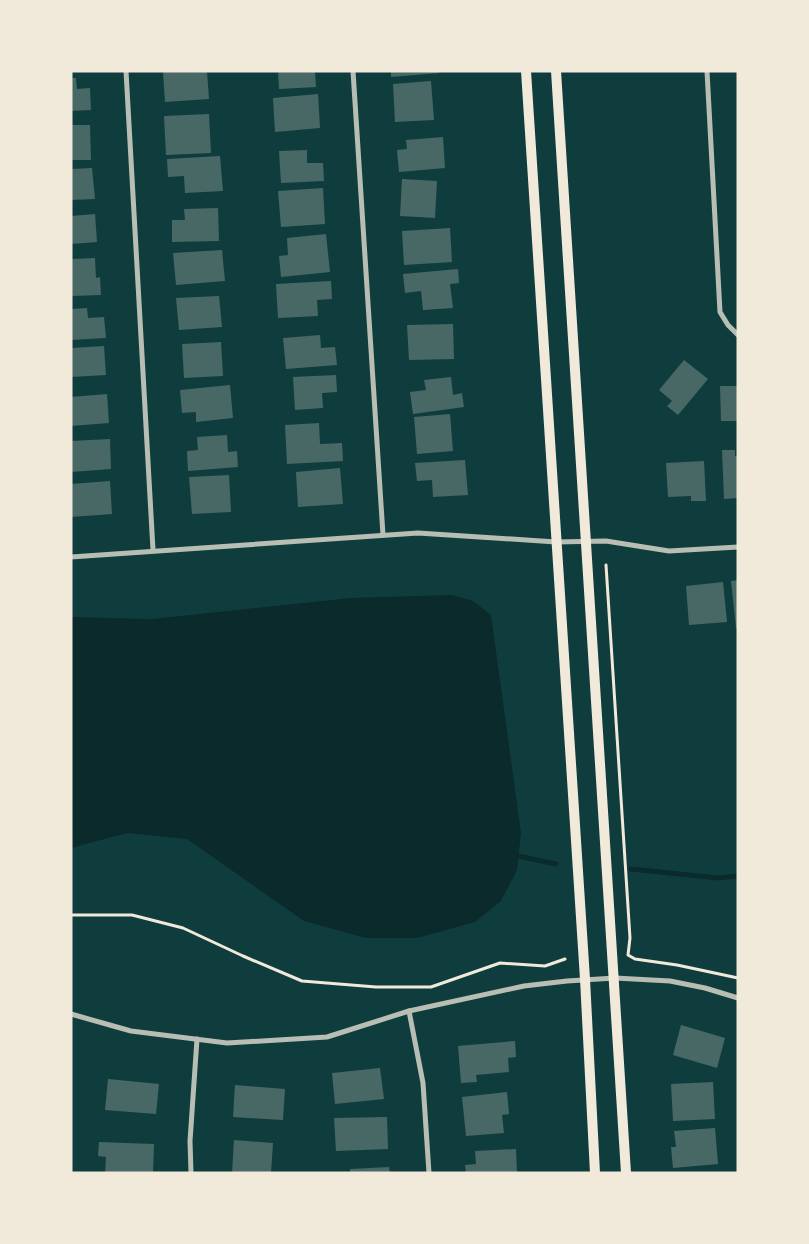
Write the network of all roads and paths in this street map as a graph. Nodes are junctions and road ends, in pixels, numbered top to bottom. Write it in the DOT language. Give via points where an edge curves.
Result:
graph roads {
  1 [pos="126,71"];
  2 [pos="353,71"];
  3 [pos="526,71"];
  4 [pos="556,71"];
  5 [pos="707,71"];
  6 [pos="738,335"];
  7 [pos="382,535"];
  8 [pos="585,540"];
  9 [pos="556,542"];
  10 [pos="738,547"];
  11 [pos="153,550"];
  12 [pos="71,557"];
  13 [pos="606,565"];
  14 [pos="71,915"];
  15 [pos="565,959"];
  16 [pos="615,978"];
  17 [pos="738,978"];
  18 [pos="585,979"];
  19 [pos="738,998"];
  20 [pos="409,1011"];
  21 [pos="71,1014"];
  22 [pos="197,1039"];
  23 [pos="191,1173"];
  24 [pos="429,1173"];
  25 [pos="595,1173"];
  26 [pos="626,1173"];
  1 -- 11 [label="street"];
  2 -- 7 [label="street"];
  3 -- 9 [label="main road"];
  4 -- 8 [label="main road"];
  5 -- 6 [label="street" via="720,312"];
  7 -- 9 [label="street" via="418,533"];
  7 -- 11 [label="street"];
  8 -- 9 [label="street"];
  8 -- 10 [label="street" via="669,551"];
  8 -- 16 [label="main road"];
  9 -- 18 [label="main road"];
  11 -- 12 [label="street"];
  13 -- 17 [label="path" via="630,938 628,955"];
  14 -- 15 [label="path" via="140,917 183,928 302,981 367,987 431,987 500,963 545,966"];
  16 -- 18 [label="street"];
  16 -- 19 [label="street" via="688,984"];
  16 -- 26 [label="main road"];
  18 -- 20 [label="street" via="524,986"];
  18 -- 25 [label="main road"];
  20 -- 22 [label="street" via="327,1037 228,1043"];
  20 -- 24 [label="street" via="423,1083"];
  21 -- 22 [label="street" via="131,1032"];
  22 -- 23 [label="street"];
}
